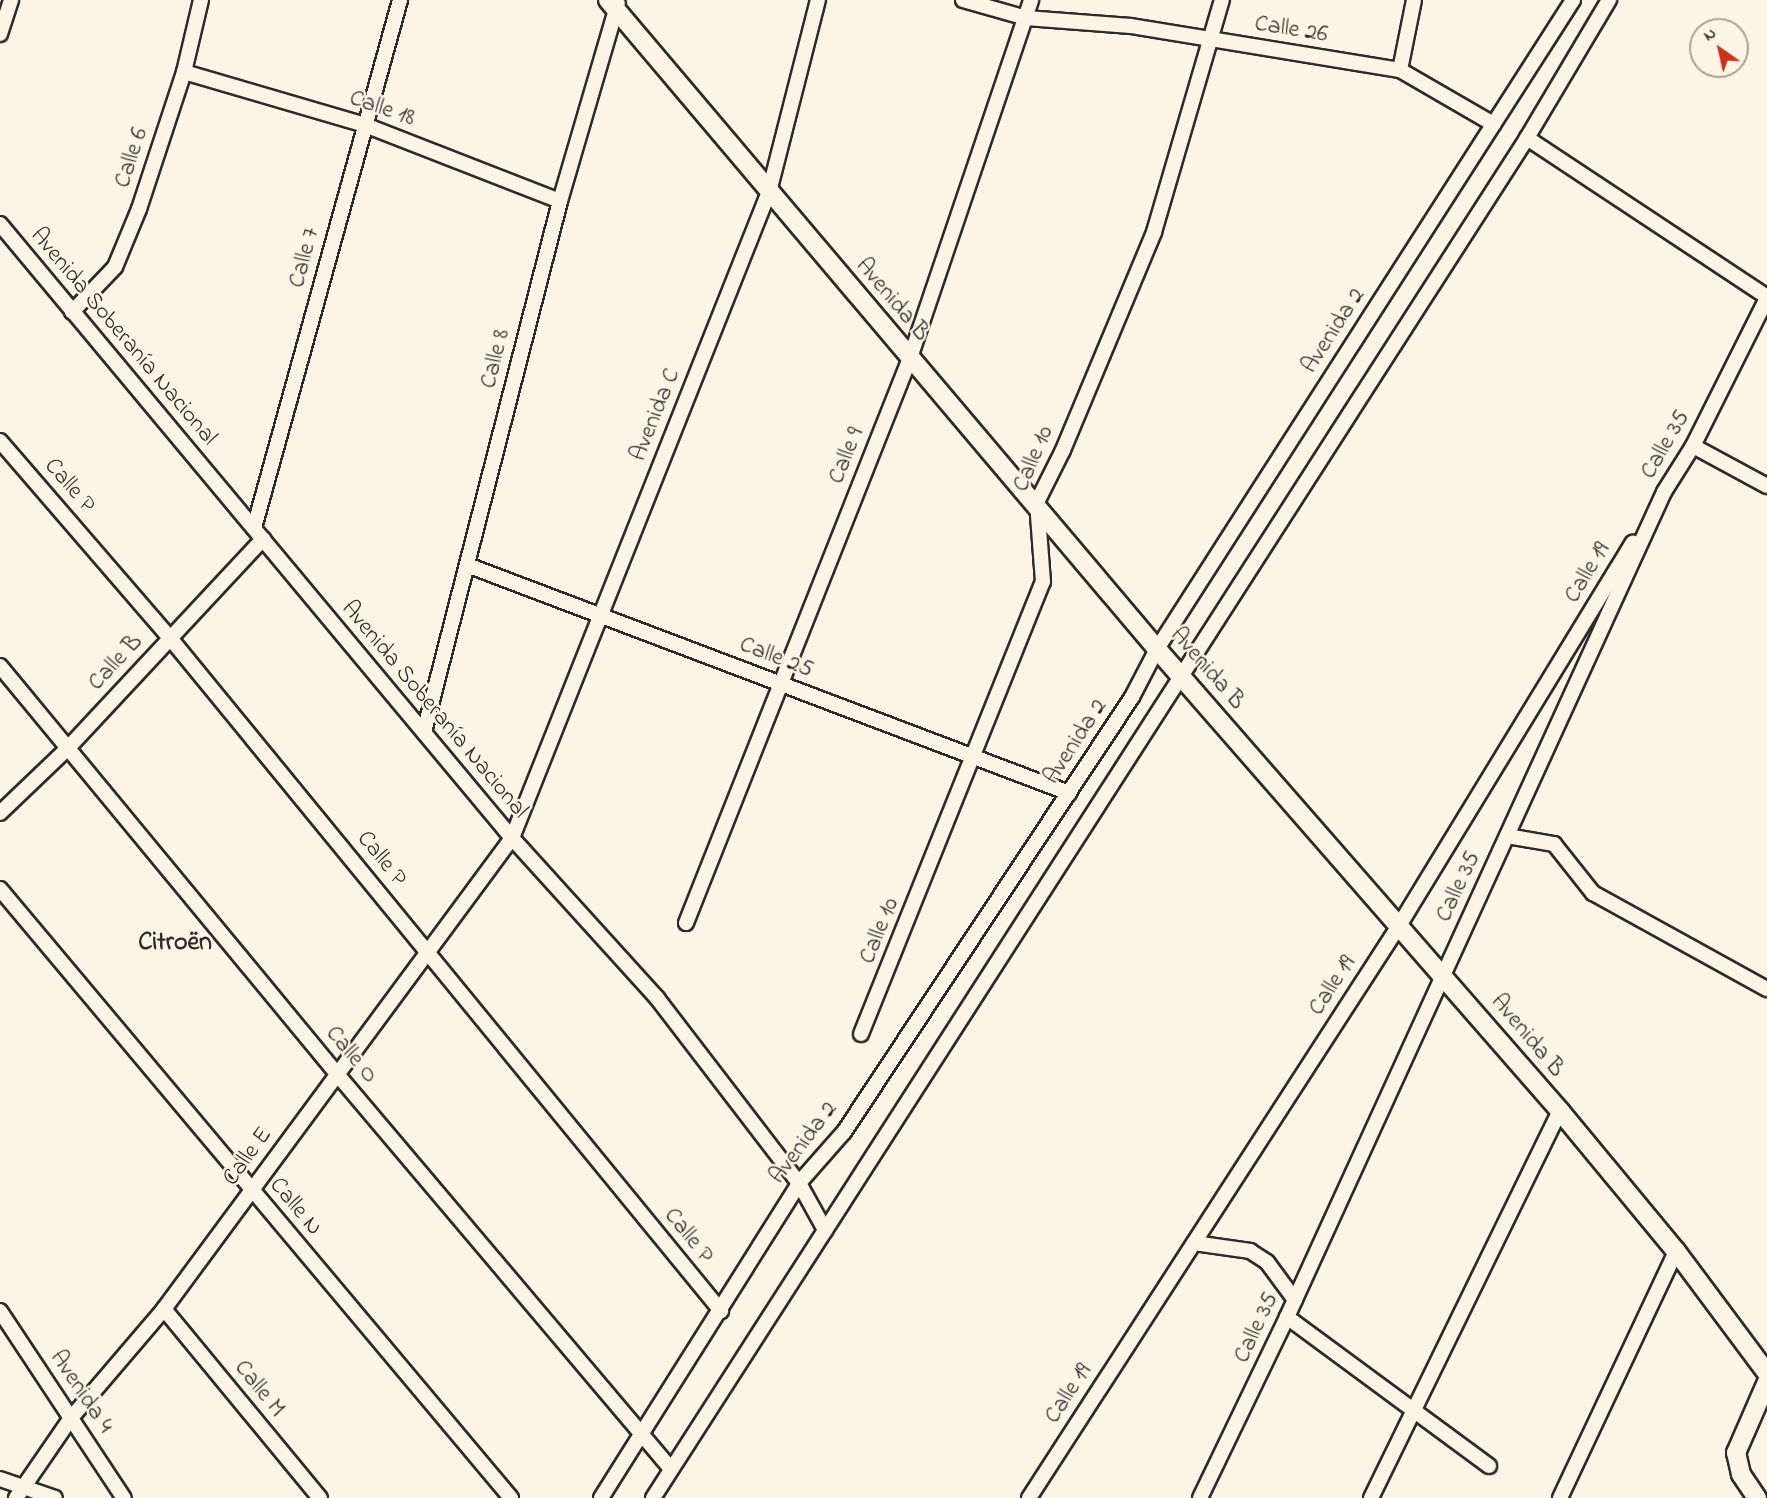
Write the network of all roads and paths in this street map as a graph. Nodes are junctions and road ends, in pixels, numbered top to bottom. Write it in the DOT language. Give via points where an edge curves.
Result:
graph roads {
  1 [pos="11,0"];
  2 [pos="201,0"];
  3 [pos="400,0"];
  4 [pos="818,0"];
  5 [pos="963,0"];
  6 [pos="1031,0"];
  7 [pos="1222,0"];
  8 [pos="1414,0"];
  9 [pos="1573,0"];
  10 [pos="1609,0"];
  11 [pos="614,3"];
  12 [pos="1026,18"];
  13 [pos="0,34"];
  14 [pos="1212,39"];
  15 [pos="1400,70"];
  16 [pos="184,72"];
  17 [pos="1493,124"];
  18 [pos="365,125"];
  19 [pos="1527,138"];
  20 [pos="769,192"];
  21 [pos="560,201"];
  22 [pos="0,224"];
  23 [pos="1767,297"];
  24 [pos="72,312"];
  25 [pos="909,358"];
  26 [pos="0,441"];
  27 [pos="1693,446"];
  28 [pos="1767,486"];
  29 [pos="1664,492"];
  30 [pos="1037,502"];
  31 [pos="254,528"];
  32 [pos="263,540"];
  33 [pos="467,565"];
  34 [pos="601,615"];
  35 [pos="170,638"];
  36 [pos="1157,649"];
  37 [pos="0,666"];
  38 [pos="1181,676"];
  39 [pos="781,684"];
  40 [pos="424,732"];
  41 [pos="68,748"];
  42 [pos="974,757"];
  43 [pos="1069,793"];
  44 [pos="0,813"];
  45 [pos="1507,836"];
  46 [pos="512,838"];
  47 [pos="0,889"];
  48 [pos="686,923"];
  49 [pos="1400,924"];
  50 [pos="429,954"];
  51 [pos="1444,975"];
  52 [pos="1767,989"];
  53 [pos="861,1034"];
  54 [pos="337,1074"];
  55 [pos="1560,1111"];
  56 [pos="799,1183"];
  57 [pos="251,1191"];
  58 [pos="825,1230"];
  59 [pos="1194,1243"];
  60 [pos="1676,1251"];
  61 [pos="1295,1300"];
  62 [pos="164,1309"];
  63 [pos="0,1311"];
  64 [pos="721,1311"];
  65 [pos="1287,1317"];
  66 [pos="1767,1373"];
  67 [pos="1767,1382"];
  68 [pos="1414,1410"];
  69 [pos="71,1418"];
  70 [pos="641,1436"];
  71 [pos="1489,1466"];
  72 [pos="671,1469"];
  73 [pos="0,1479"];
  74 [pos="20,1492"];
  75 [pos="55,1498"];
  76 [pos="124,1498"];
  77 [pos="320,1498"];
  78 [pos="511,1498"];
  79 [pos="601,1498"];
  80 [pos="653,1498"];
  81 [pos="1029,1498"];
  82 [pos="1200,1498"];
  83 [pos="1371,1498"];
  84 [pos="1560,1498"];
  85 [pos="1757,1498"];
  1 -- 13 [label="street"];
  2 -- 16 [label="street, Calle 6"];
  3 -- 18 [label="street, Calle 7"];
  4 -- 20 [label="street, Avenida C"];
  5 -- 12 [label="street, Calle 26"];
  6 -- 12 [label="street, Calle 9"];
  7 -- 14 [label="street, Calle 10"];
  8 -- 15 [label="street"];
  9 -- 17 [label="street, Avenida 2"];
  10 -- 19 [label="street"];
  11 -- 20 [label="street, Avenida B"];
  11 -- 21 [label="street, Calle 8"];
  12 -- 14 [label="street, Calle 26" via="1131,26"];
  12 -- 25 [label="street, Calle 9"];
  14 -- 15 [label="street, Calle 26"];
  14 -- 30 [label="street, Calle 10" via="1154,232 1063,450"];
  15 -- 17 [label="street, Calle 26"];
  16 -- 18 [label="street, Calle 18"];
  16 -- 24 [label="street, Calle 6" via="139,209 115,267"];
  17 -- 36 [label="street, Avenida 2"];
  18 -- 21 [label="street, Calle 18"];
  18 -- 31 [label="street, Calle 7"];
  19 -- 23 [label="street"];
  19 -- 38 [label="street"];
  20 -- 25 [label="street, Avenida B"];
  20 -- 34 [label="street, Avenida C"];
  21 -- 33 [label="street, Calle 8"];
  22 -- 24 [label="street, Avenida Soberanía Nacional"];
  23 -- 27 [label="street, Calle 35"];
  24 -- 31 [label="street, Avenida Soberanía Nacional"];
  25 -- 30 [label="street, Avenida B"];
  25 -- 39 [label="street, Calle 9"];
  26 -- 35 [label="street, Calle P"];
  27 -- 28 [label="street"];
  27 -- 29 [label="street, Calle 35"];
  29 -- 45 [label="street, Calle 35"];
  29 -- 49 [label="street, Calle 19"];
  30 -- 36 [label="street, Avenida B"];
  30 -- 42 [label="street, Calle 10" via="1043,582"];
  31 -- 32 [label="street, Avenida Soberanía Nacional"];
  32 -- 35 [label="street, Calle B"];
  32 -- 40 [label="street, Avenida Soberanía Nacional"];
  33 -- 34 [label="street, Calle 25"];
  33 -- 40 [label="street, Calle 8"];
  34 -- 39 [label="street, Calle 25"];
  34 -- 46 [label="street, Avenida C"];
  35 -- 41 [label="street, Calle B"];
  35 -- 50 [label="street, Calle P"];
  36 -- 38 [label="street, Avenida B"];
  36 -- 43 [label="street, Avenida 2" via="1132,697"];
  37 -- 41 [label="street, Calle O"];
  38 -- 49 [label="street, Avenida B"];
  38 -- 58 [label="street"];
  39 -- 42 [label="street, Calle 25"];
  39 -- 48 [label="street, Calle 9"];
  40 -- 46 [label="street, Avenida Soberanía Nacional"];
  41 -- 44 [label="street, Calle B"];
  41 -- 54 [label="street, Calle O"];
  42 -- 43 [label="street, Calle 25"];
  42 -- 53 [label="street, Calle 10"];
  43 -- 56 [label="street, Avenida 2" via="844,1132"];
  45 -- 51 [label="street, Calle 35"];
  45 -- 52 [label="street" via="1554,844 1593,893"];
  46 -- 50 [label="street, Calle E"];
  46 -- 56 [label="street, Avenida Soberanía Nacional" via="657,998"];
  47 -- 57 [label="street, Calle N"];
  49 -- 51 [label="street, Avenida B"];
  49 -- 59 [label="street, Calle 19"];
  50 -- 54 [label="street, Calle E"];
  50 -- 64 [label="street, Calle P"];
  51 -- 55 [label="street, Avenida B"];
  51 -- 61 [label="street, Calle 35"];
  54 -- 57 [label="street, Calle E"];
  54 -- 70 [label="street, Calle O"];
  55 -- 60 [label="street, Avenida B"];
  55 -- 68 [label="street"];
  56 -- 58 [label="street, Avenida Soberanía Nacional"];
  56 -- 64 [label="street, Avenida 2"];
  57 -- 62 [label="street, Calle E"];
  57 -- 78 [label="street, Calle N"];
  58 -- 72 [label="street"];
  59 -- 61 [label="street" via="1250,1251 1267,1262"];
  59 -- 81 [label="street, Calle 19"];
  60 -- 66 [label="street, Avenida B"];
  60 -- 84 [label="street"];
  61 -- 65 [label="street, Calle 35"];
  62 -- 69 [label="street, Calle E"];
  62 -- 77 [label="street, Calle M"];
  63 -- 69 [label="street, Avenida 4"];
  64 -- 70 [label="street, Avenida 2"];
  65 -- 68 [label="street"];
  65 -- 82 [label="street, Calle 35"];
  67 -- 85 [label="street" via="1736,1453 1741,1473"];
  68 -- 71 [label="street"];
  68 -- 83 [label="street"];
  69 -- 74 [label="street, Calle E"];
  69 -- 76 [label="street, Avenida 4"];
  70 -- 72 [label="street, Calle O"];
  70 -- 79 [label="street, Avenida 2"];
  72 -- 80 [label="street"];
  73 -- 74 [label="street"];
  74 -- 75 [label="street"];
}
